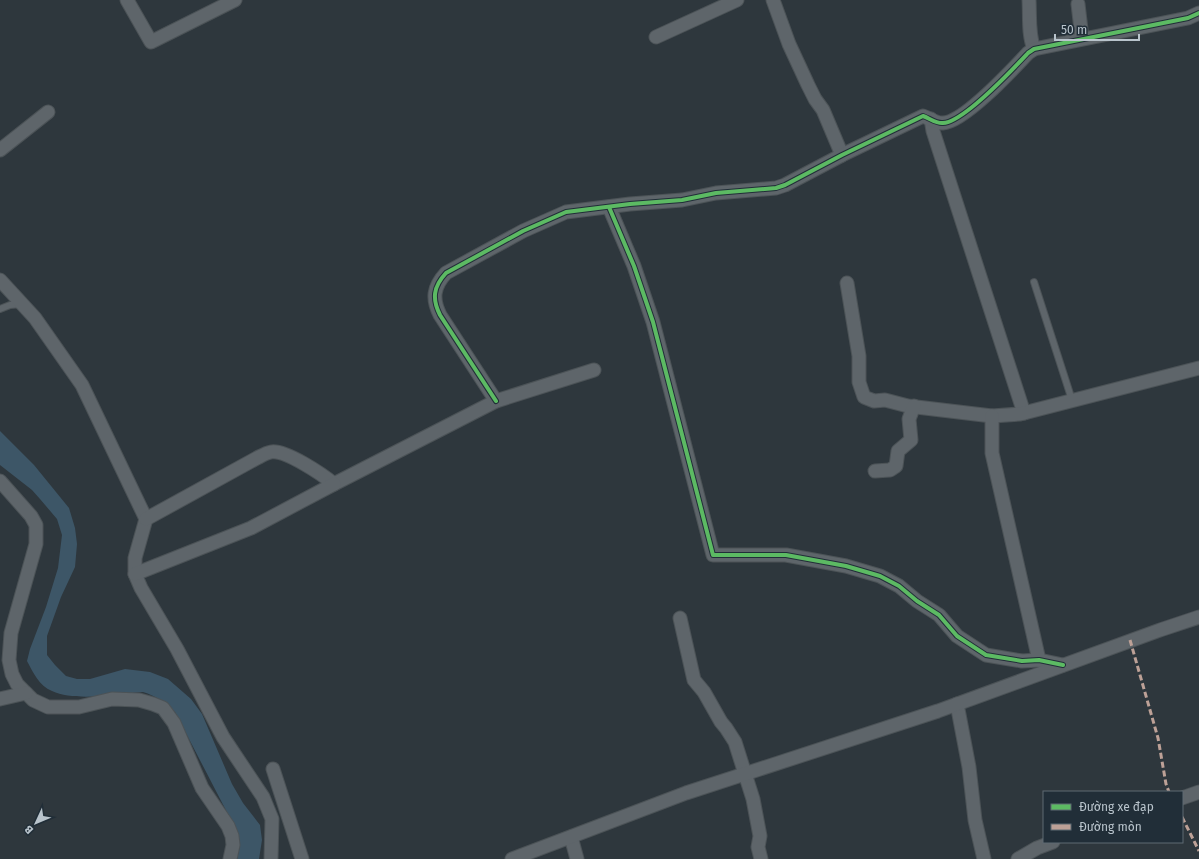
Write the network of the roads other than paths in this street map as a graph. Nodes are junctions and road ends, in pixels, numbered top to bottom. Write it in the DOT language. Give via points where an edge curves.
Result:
graph roads {
  1 [pos="127,0"];
  2 [pos="235,0"];
  3 [pos="737,0"];
  4 [pos="773,0"];
  5 [pos="1029,0"];
  6 [pos="1078,4"];
  7 [pos="1199,13"];
  8 [pos="656,38"];
  9 [pos="1082,38"];
  10 [pos="1034,49"];
  11 [pos="48,112"];
  12 [pos="931,119"];
  13 [pos="0,150"];
  14 [pos="842,155"];
  15 [pos="609,207"];
  16 [pos="0,280"];
  17 [pos="1034,282"];
  18 [pos="848,283"];
  19 [pos="22,304"];
  20 [pos="0,309"];
  21 [pos="1199,368"];
  22 [pos="594,370"];
  23 [pos="1072,400"];
  24 [pos="496,401"];
  25 [pos="914,406"];
  26 [pos="1024,413"];
  27 [pos="992,416"];
  28 [pos="876,471"];
  29 [pos="0,481"];
  30 [pos="334,484"];
  31 [pos="146,519"];
  32 [pos="135,574"];
  33 [pos="1199,617"];
  34 [pos="680,618"];
  35 [pos="1039,660"];
  36 [pos="1063,665"];
  37 [pos="26,693"];
  38 [pos="0,699"];
  39 [pos="957,704"];
  40 [pos="273,769"];
  41 [pos="745,774"];
  42 [pos="1199,792"];
  43 [pos="1183,798"];
  44 [pos="571,837"];
  45 [pos="1050,843"];
  46 [pos="230,859"];
  47 [pos="271,859"];
  48 [pos="302,859"];
  49 [pos="512,859"];
  50 [pos="576,859"];
  51 [pos="761,859"];
  52 [pos="984,859"];
  53 [pos="1018,859"];
  1 -- 2 [label="street" via="151,42"];
  3 -- 8 [label="street"];
  4 -- 14 [label="street" via="805,78 815,100 823,110"];
  5 -- 10 [label="street" via="1030,35"];
  6 -- 9 [label="street"];
  7 -- 9 [label="street" via="1188,18"];
  9 -- 10 [label="street"];
  10 -- 12 [label="street" via="968,111 943,123"];
  11 -- 13 [label="street"];
  12 -- 14 [label="street" via="923,116"];
  12 -- 26 [label="street"];
  14 -- 15 [label="street" via="776,188"];
  15 -- 24 [label="street" via="566,212 523,231 446,273 439,281 435,292 435,304 440,315"];
  15 -- 35 [label="street" via="634,266 653,322 713,555 786,555 846,566 880,576 899,586 939,615 957,636 986,655 1022,661"];
  16 -- 19 [label="street"];
  17 -- 23 [label="lane"];
  18 -- 25 [label="street" via="859,356 859,382 864,397 874,401 885,400"];
  19 -- 20 [label="lane"];
  19 -- 31 [label="street" via="35,318 82,385"];
  21 -- 23 [label="street"];
  22 -- 24 [label="street"];
  23 -- 26 [label="street"];
  24 -- 30 [label="street"];
  25 -- 27 [label="street"];
  25 -- 28 [label="street" via="909,419 911,440 898,451 896,466 890,470"];
  26 -- 27 [label="street"];
  27 -- 35 [label="street" via="992,453"];
  29 -- 37 [label="street" via="36,525 36,544 11,633 9,660 17,684"];
  30 -- 31 [label="street" via="285,454 272,452"];
  30 -- 32 [label="street" via="251,528"];
  31 -- 32 [label="street" via="135,558"];
  32 -- 47 [label="street" via="223,737 263,797 272,819"];
  33 -- 36 [label="street"];
  34 -- 41 [label="street" via="694,680 735,742"];
  35 -- 36 [label="street"];
  36 -- 39 [label="street"];
  37 -- 38 [label="street"];
  37 -- 46 [label="street" via="33,700 48,707 79,706 112,698 139,700 163,708 174,723 202,788 228,826 233,846"];
  39 -- 41 [label="street"];
  39 -- 52 [label="street" via="969,768 975,820"];
  40 -- 48 [label="street"];
  41 -- 44 [label="street"];
  41 -- 51 [label="street" via="758,821"];
  42 -- 43 [label="street"];
  44 -- 49 [label="street"];
  44 -- 50 [label="street"];
  45 -- 53 [label="street"];
}
